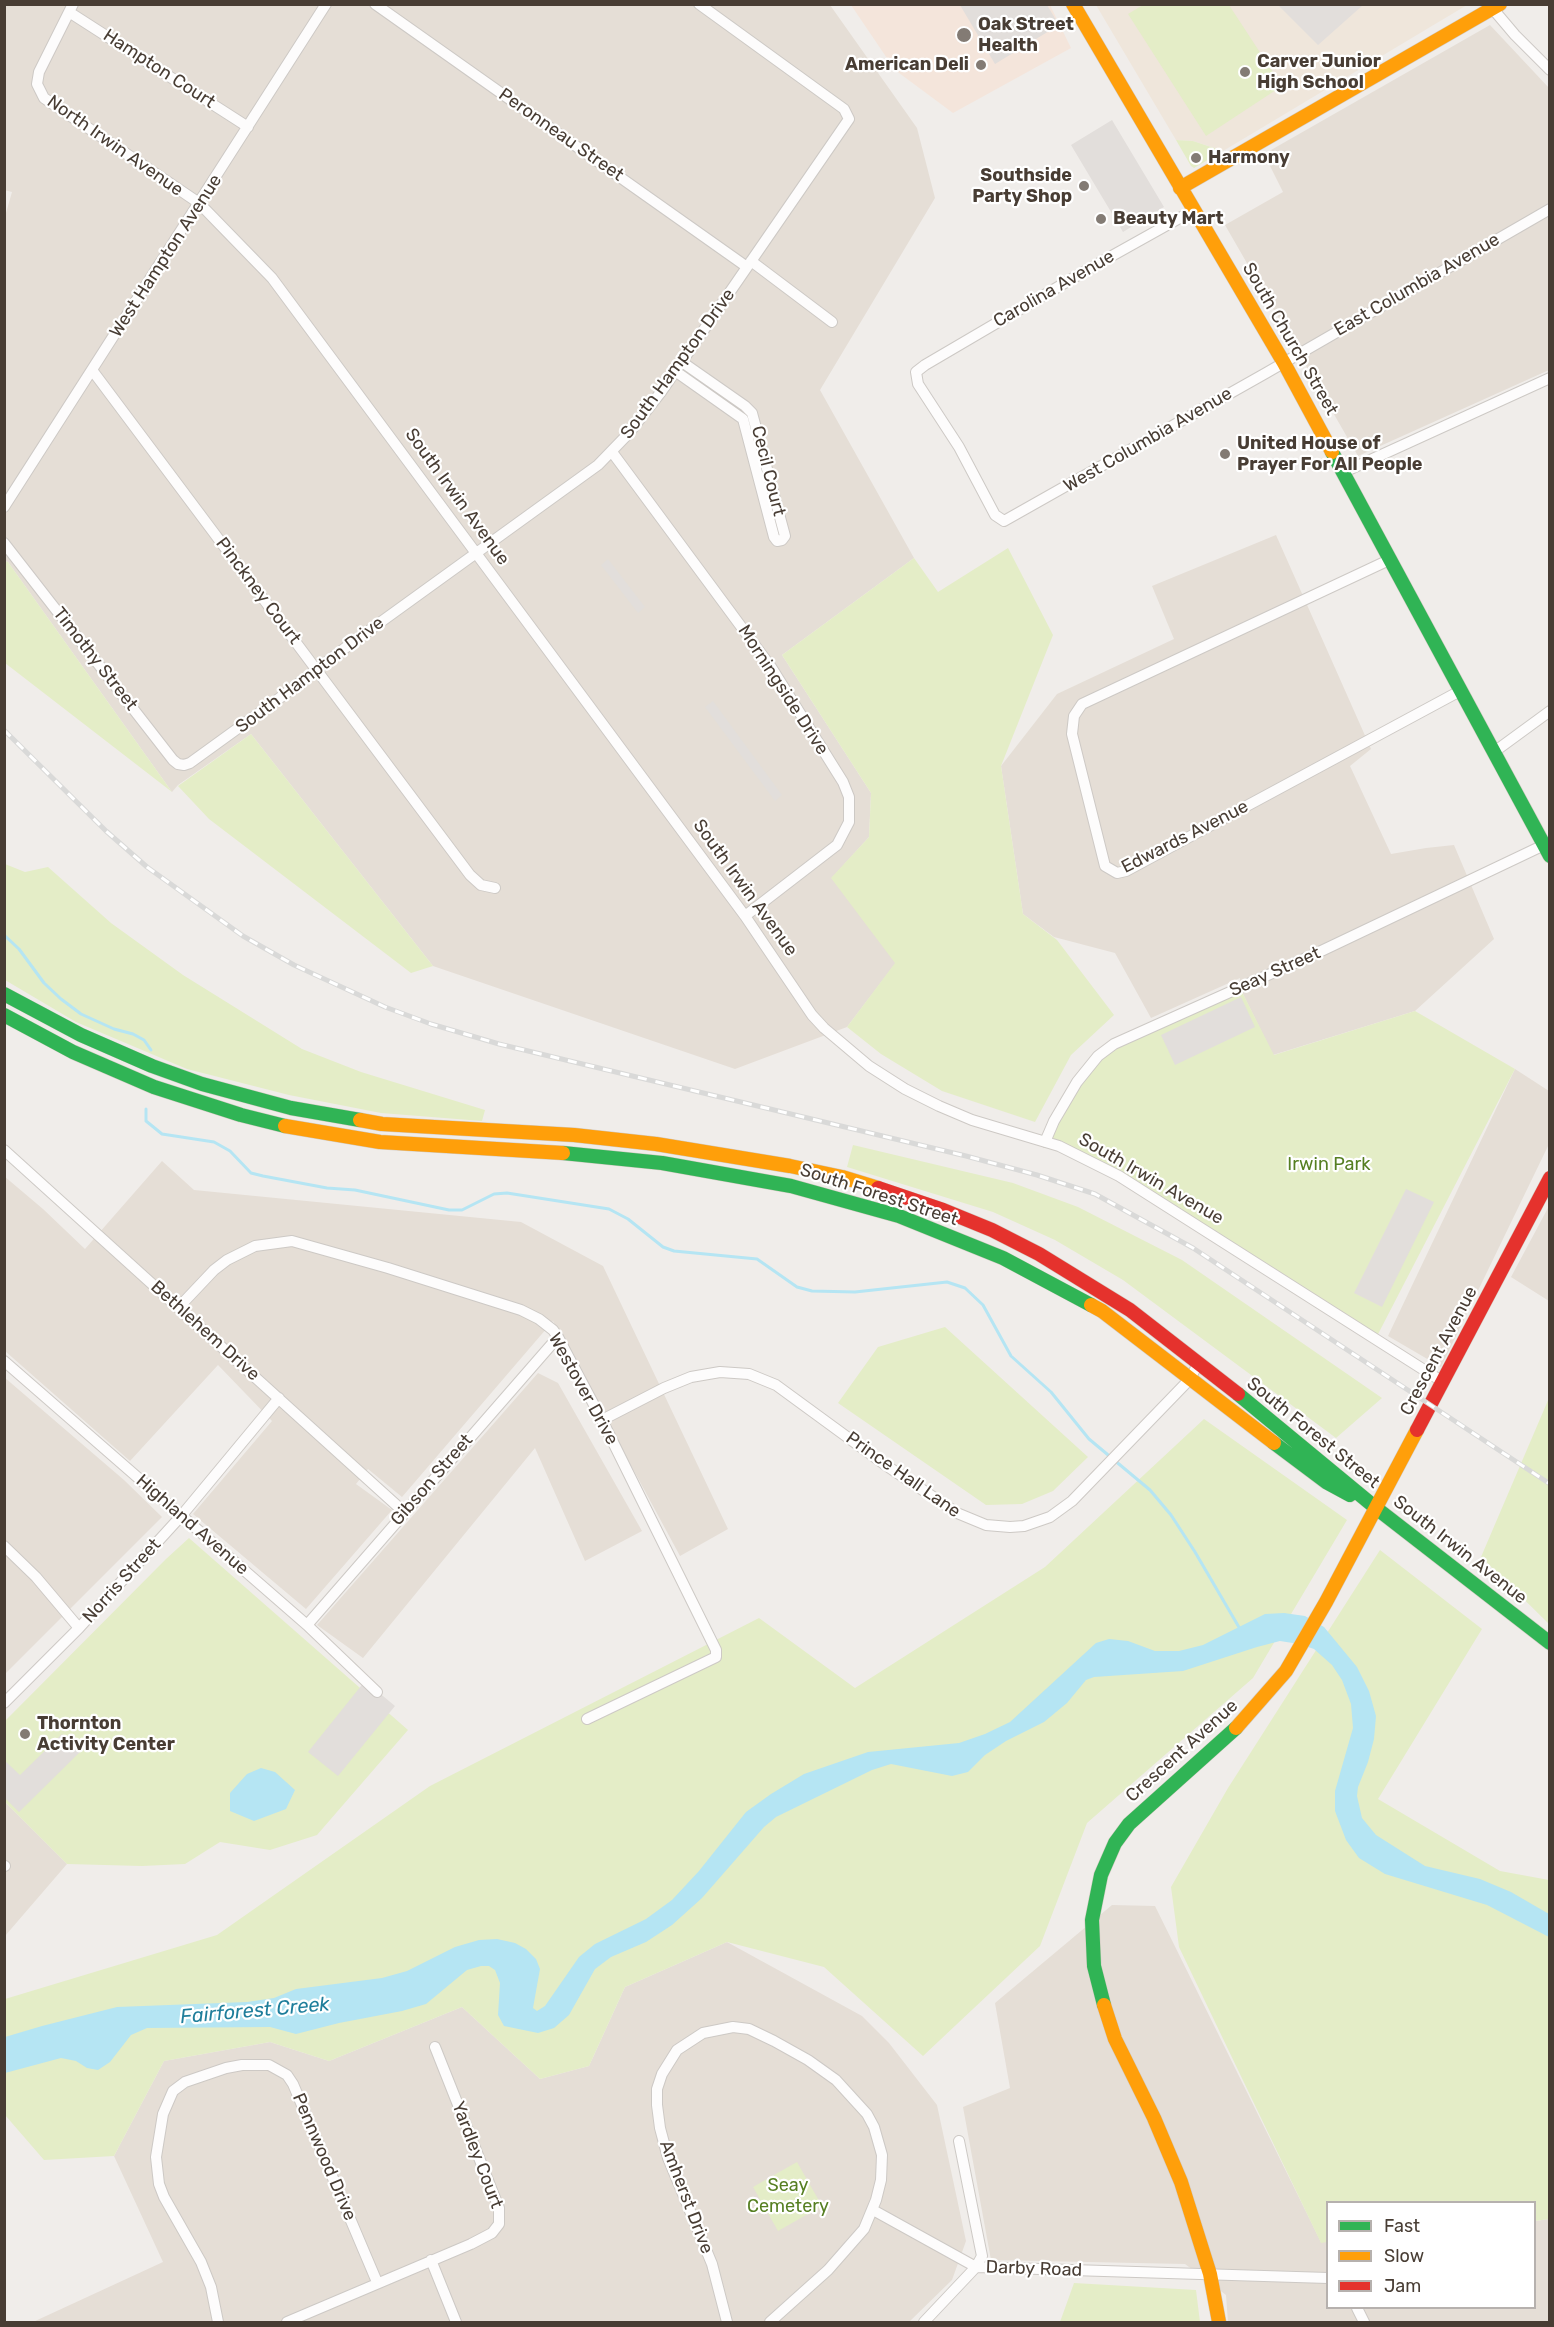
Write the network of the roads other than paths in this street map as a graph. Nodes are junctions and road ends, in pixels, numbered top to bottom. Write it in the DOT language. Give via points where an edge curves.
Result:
graph roads {
  1 [pos="326,4"];
  2 [pos="375,4"];
  3 [pos="699,4"];
  4 [pos="1073,4"];
  5 [pos="1497,7"];
  6 [pos="71,8"];
  7 [pos="1550,70"];
  8 [pos="248,127"];
  9 [pos="1180,188"];
  10 [pos="199,203"];
  11 [pos="1550,209"];
  12 [pos="1194,210"];
  13 [pos="749,264"];
  14 [pos="832,322"];
  15 [pos="1284,363"];
  16 [pos="678,366"];
  17 [pos="92,370"];
  18 [pos="1550,378"];
  19 [pos="747,416"];
  20 [pos="612,452"];
  21 [pos="1344,472"];
  22 [pos="4,507"];
  23 [pos="1012,518"];
  24 [pos="4,543"];
  25 [pos="476,553"];
  26 [pos="1389,560"];
  27 [pos="317,670"];
  28 [pos="1460,691"];
  29 [pos="1550,711"];
  30 [pos="1494,752"];
  31 [pos="190,763"];
  32 [pos="1547,851"];
  33 [pos="495,888"];
  34 [pos="745,916"];
  35 [pos="4,994"];
  36 [pos="4,1015"];
  37 [pos="1045,1142"];
  38 [pos="4,1150"];
  39 [pos="1550,1178"];
  40 [pos="179,1308"];
  41 [pos="558,1337"];
  42 [pos="4,1361"];
  43 [pos="1199,1362"];
  44 [pos="1190,1379"];
  45 [pos="1443,1382"];
  46 [pos="279,1398"];
  47 [pos="602,1420"];
  48 [pos="1376,1508"];
  49 [pos="404,1512"];
  50 [pos="182,1515"];
  51 [pos="4,1546"];
  52 [pos="307,1625"];
  53 [pos="79,1628"];
  54 [pos="1550,1643"];
  55 [pos="377,1692"];
  56 [pos="4,1703"];
  57 [pos="587,1719"];
  58 [pos="435,2047"];
  59 [pos="959,2141"];
  60 [pos="873,2210"];
  61 [pos="430,2260"];
  62 [pos="976,2267"];
  63 [pos="1210,2274"];
  64 [pos="1326,2278"];
  65 [pos="377,2282"];
  66 [pos="218,2322"];
  67 [pos="287,2322"];
  68 [pos="456,2322"];
  69 [pos="727,2322"];
  70 [pos="770,2322"];
  71 [pos="924,2322"];
  72 [pos="1220,2322"];
  1 -- 8 [label="street, West Hampton Avenue"];
  2 -- 13 [label="street, Peronneau Street"];
  3 -- 13 [label="street, South Hampton Drive" via="844,109 849,118"];
  4 -- 9 [label="street, South Church Street"];
  5 -- 7 [label="street" via="1515,35"];
  5 -- 9 [label="street"];
  6 -- 8 [label="street, Hampton Court"];
  6 -- 10 [label="street, North Irwin Avenue" via="39,72 37,84 44,98"];
  8 -- 10 [label="street, West Hampton Avenue"];
  9 -- 12 [label="street, South Church Street"];
  10 -- 17 [label="street, West Hampton Avenue"];
  10 -- 25 [label="street, South Irwin Avenue" via="286,295"];
  11 -- 15 [label="street, East Columbia Avenue"];
  12 -- 15 [label="street, South Church Street"];
  12 -- 23 [label="street, Carolina Avenue" via="916,372 918,384 959,447 995,515 1004,521"];
  13 -- 14 [label="street, Peronneau Street"];
  13 -- 16 [label="street, South Hampton Drive"];
  15 -- 21 [label="street, South Church Street"];
  15 -- 23 [label="street, West Columbia Avenue"];
  16 -- 19 [label="street, Cecil Court"];
  16 -- 20 [label="street, South Hampton Drive"];
  17 -- 22 [label="street, West Hampton Avenue"];
  17 -- 27 [label="street, Pinckney Court"];
  18 -- 21 [label="street"];
  19 -- 19 [label="street, Cecil Court" via="774,537 782,540 785,536"];
  20 -- 25 [label="street, South Hampton Drive"];
  20 -- 34 [label="street, Morningside Drive" via="771,667 849,797 849,822 837,845"];
  21 -- 26 [label="street, South Church Street"];
  24 -- 31 [label="street, Timothy Street" via="173,760 178,764"];
  25 -- 27 [label="street, South Hampton Drive"];
  25 -- 34 [label="street, South Irwin Avenue"];
  26 -- 28 [label="street, South Church Street"];
  26 -- 28 [label="street, Edwards Avenue" via="1082,704 1074,716 1072,734 1104,866 1116,873 1126,871"];
  27 -- 31 [label="street, South Hampton Drive"];
  27 -- 33 [label="street, Pinckney Court" via="470,875 481,885"];
  28 -- 30 [label="street, South Church Street"];
  29 -- 30 [label="street"];
  30 -- 32 [label="street, South Church Street"];
  32 -- 37 [label="street, Seay Street" via="1114,1044 1098,1056 1077,1082"];
  34 -- 37 [label="street, South Irwin Avenue" via="812,1015 869,1066 939,1106"];
  35 -- 43 [label="street, South Forest Street" via="81,1035 152,1066 291,1108 382,1124 554,1133 656,1144 790,1166 893,1192 982,1226 1040,1254 1130,1310"];
  36 -- 44 [label="street, South Forest Street" via="73,1052 154,1087 287,1126 380,1142 558,1152 651,1162 736,1175 846,1200 951,1236 1053,1284 1102,1311"];
  37 -- 45 [label="street, South Irwin Avenue" via="1086,1158 1156,1199"];
  38 -- 40 [label="street, Bethlehem Drive"];
  39 -- 45 [label="street, Crescent Avenue"];
  40 -- 41 [label="street, Westover Drive" via="226,1260 255,1246 292,1241 521,1310 546,1324"];
  40 -- 46 [label="street, Bethlehem Drive"];
  41 -- 47 [label="street, Westover Drive"];
  41 -- 49 [label="street, Gibson Street"];
  42 -- 50 [label="street, Highland Avenue"];
  43 -- 44 [label="street, Prince Hall Lane"];
  43 -- 48 [label="street, South Forest Street"];
  44 -- 47 [label="street, Prince Hall Lane" via="1072,1501 1050,1517 1024,1526 996,1527 957,1513 776,1385 749,1374 720,1372 691,1377"];
  44 -- 48 [label="street, South Forest Street" via="1326,1482"];
  45 -- 48 [label="street, Crescent Avenue"];
  46 -- 49 [label="street, Bethlehem Drive"];
  46 -- 50 [label="street, Norris Street"];
  47 -- 57 [label="street, Westover Drive" via="716,1650 716,1657"];
  48 -- 54 [label="street, South Irwin Avenue"];
  48 -- 63 [label="street, Crescent Avenue" via="1286,1671 1233,1732 1122,1833 1101,1875 1092,1920 1094,1966 1106,2014 1181,2181"];
  49 -- 52 [label="street, Gibson Street"];
  50 -- 52 [label="street, Highland Avenue"];
  50 -- 53 [label="street, Norris Street"];
  51 -- 53 [label="street"];
  52 -- 55 [label="street, Highland Avenue"];
  53 -- 56 [label="street, Norris Street"];
  58 -- 61 [label="street, Yardley Court" via="500,2213 499,2224 488,2236"];
  59 -- 62 [label="street" via="982,2249"];
  60 -- 62 [label="street, Darby Road"];
  60 -- 69 [label="street, Amherst Drive" via="882,2169 879,2140 867,2114 836,2080 791,2050 749,2029 714,2029 684,2044 671,2057 659,2081 660,2128 679,2187 712,2264"];
  60 -- 70 [label="street, Amherst Drive" via="864,2229 838,2260"];
  61 -- 65 [label="street, Yardley Court"];
  61 -- 68 [label="street"];
  62 -- 63 [label="street, Darby Road"];
  62 -- 71 [label="street"];
  63 -- 64 [label="street, Darby Road"];
  63 -- 72 [label="street, Crescent Avenue"];
  65 -- 66 [label="street, Pennwood Drive" via="287,2075 269,2065 226,2068 185,2082 173,2091 163,2114 156,2157 162,2191 201,2262"];
  65 -- 67 [label="street, Yardley Court"];
}
